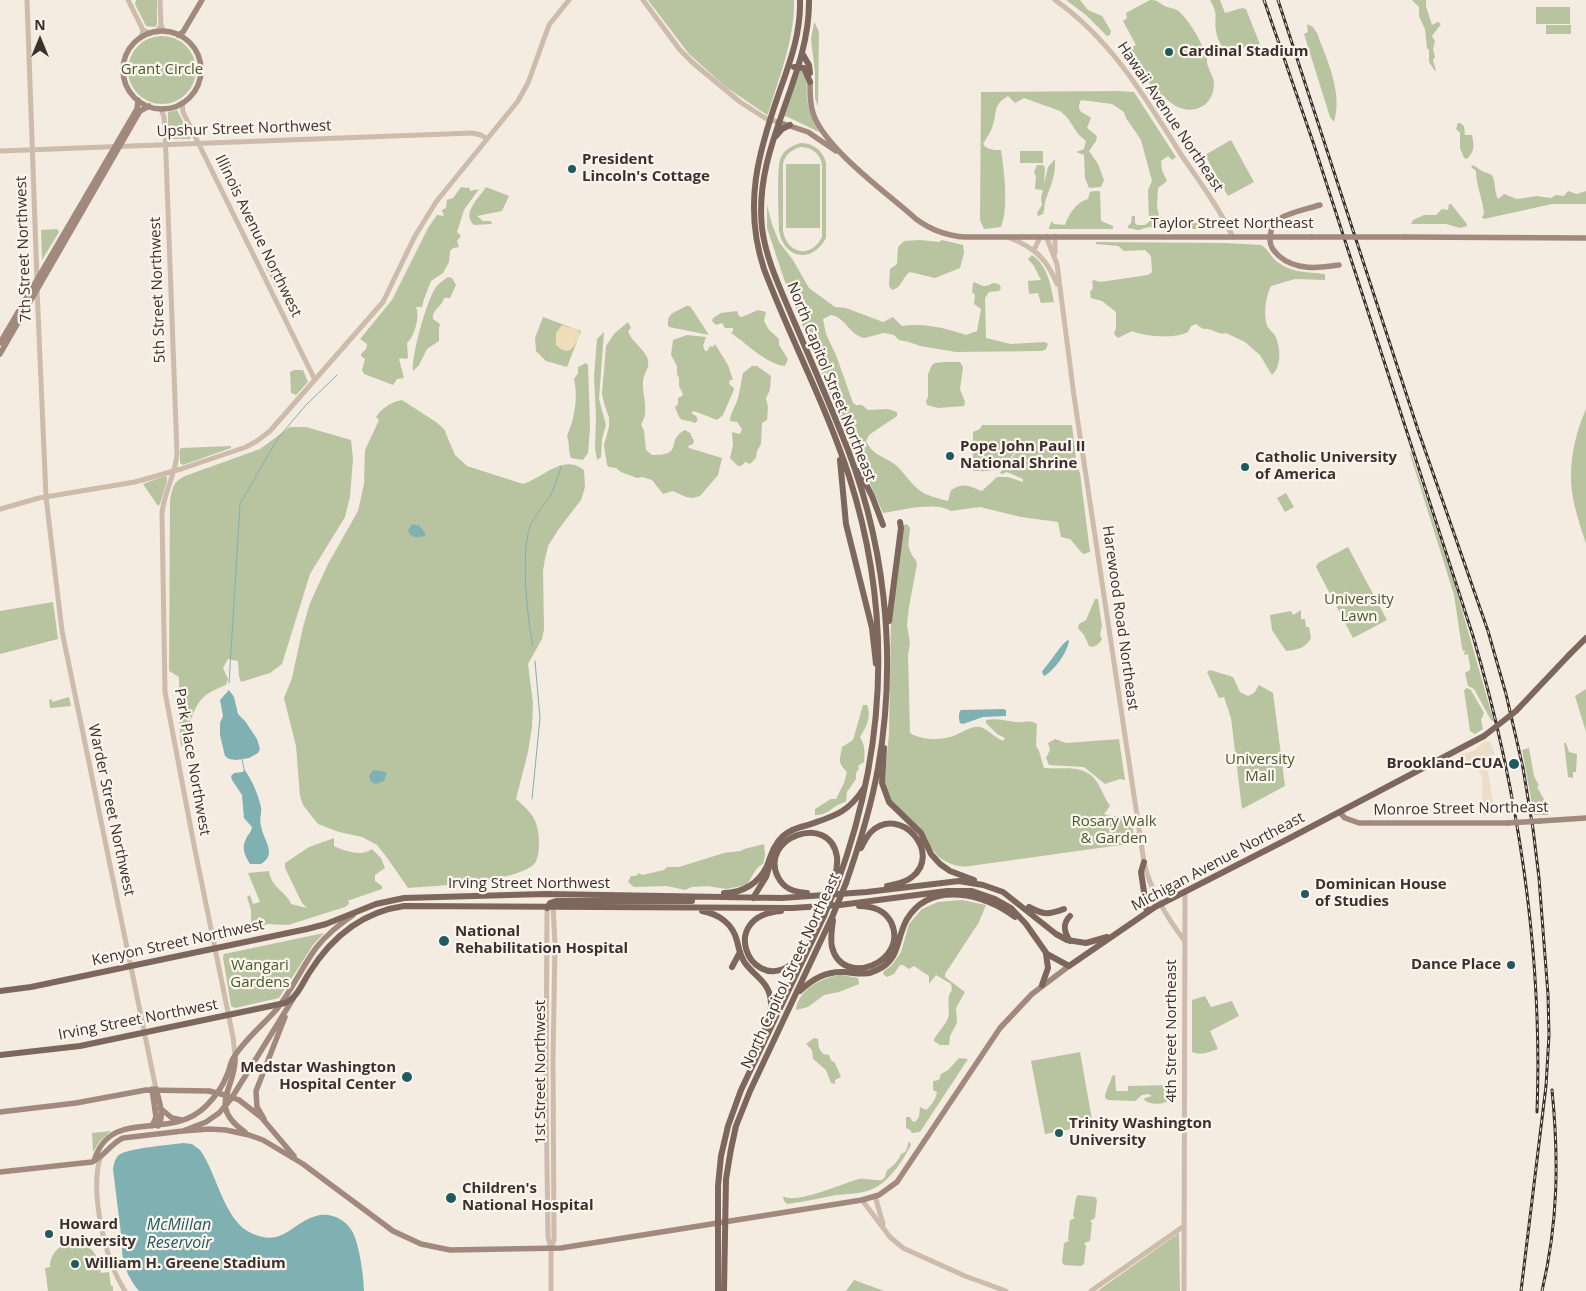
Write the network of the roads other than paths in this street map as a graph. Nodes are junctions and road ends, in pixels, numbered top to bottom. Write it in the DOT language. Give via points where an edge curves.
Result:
graph roads {
  1 [pos="27,0"];
  2 [pos="128,0"];
  3 [pos="160,0"];
  4 [pos="202,0"];
  5 [pos="569,0"];
  6 [pos="643,0"];
  7 [pos="800,0"];
  8 [pos="809,0"];
  9 [pos="1055,0"];
  10 [pos="161,25"];
  11 [pos="143,30"];
  12 [pos="164,31"];
  13 [pos="154,33"];
  14 [pos="181,33"];
  15 [pos="141,38"];
  16 [pos="802,53"];
  17 [pos="797,66"];
  18 [pos="788,68"];
  19 [pos="810,82"];
  20 [pos="778,97"];
  21 [pos="138,100"];
  22 [pos="182,103"];
  23 [pos="149,106"];
  24 [pos="161,108"];
  25 [pos="770,120"];
  26 [pos="778,122"];
  27 [pos="790,125"];
  28 [pos="487,139"];
  29 [pos="774,139"];
  30 [pos="198,144"];
  31 [pos="165,145"];
  32 [pos="118,146"];
  33 [pos="32,150"];
  34 [pos="0,151"];
  35 [pos="840,153"];
  36 [pos="1320,205"];
  37 [pos="1055,236"];
  38 [pos="1007,237"];
  39 [pos="1043,237"];
  40 [pos="1233,237"];
  41 [pos="1270,237"];
  42 [pos="1586,238"];
  43 [pos="1034,250"];
  44 [pos="1056,258"];
  45 [pos="1339,266"];
  46 [pos="37,279"];
  47 [pos="38,290"];
  48 [pos="1060,290"];
  49 [pos="0,342"];
  50 [pos="0,354"];
  51 [pos="315,380"];
  52 [pos="839,449"];
  53 [pos="850,456"];
  54 [pos="174,471"];
  55 [pos="46,497"];
  56 [pos="0,509"];
  57 [pos="900,522"];
  58 [pos="883,525"];
  59 [pos="1586,638"];
  60 [pos="887,639"];
  61 [pos="879,682"];
  62 [pos="883,732"];
  63 [pos="866,784"];
  64 [pos="1339,812"];
  65 [pos="1586,818"];
  66 [pos="775,846"];
  67 [pos="854,860"];
  68 [pos="1144,862"];
  69 [pos="835,884"];
  70 [pos="989,886"];
  71 [pos="1185,891"];
  72 [pos="867,892"];
  73 [pos="668,896"];
  74 [pos="829,896"];
  75 [pos="750,898"];
  76 [pos="1016,901"];
  77 [pos="552,903"];
  78 [pos="1162,904"];
  79 [pos="840,905"];
  80 [pos="816,906"];
  81 [pos="689,908"];
  82 [pos="1064,909"];
  83 [pos="359,910"];
  84 [pos="1147,912"];
  85 [pos="833,915"];
  86 [pos="1070,916"];
  87 [pos="1030,928"];
  88 [pos="818,931"];
  89 [pos="1114,935"];
  90 [pos="1184,940"];
  91 [pos="1070,941"];
  92 [pos="215,949"];
  93 [pos="740,952"];
  94 [pos="1046,953"];
  95 [pos="748,966"];
  96 [pos="1069,966"];
  97 [pos="130,967"];
  98 [pos="1042,985"];
  99 [pos="0,991"];
  100 [pos="795,996"];
  101 [pos="294,997"];
  102 [pos="280,1005"];
  103 [pos="286,1010"];
  104 [pos="228,1015"];
  105 [pos="143,1033"];
  106 [pos="0,1055"];
  107 [pos="235,1055"];
  108 [pos="748,1075"];
  109 [pos="154,1089"];
  110 [pos="160,1107"];
  111 [pos="226,1107"];
  112 [pos="0,1112"];
  113 [pos="264,1119"];
  114 [pos="186,1120"];
  115 [pos="155,1126"];
  116 [pos="183,1131"];
  117 [pos="248,1135"];
  118 [pos="99,1158"];
  119 [pos="303,1164"];
  120 [pos="0,1172"];
  121 [pos="875,1196"];
  122 [pos="862,1200"];
  123 [pos="725,1222"];
  124 [pos="717,1223"];
  125 [pos="1184,1226"];
  126 [pos="884,1227"];
  127 [pos="551,1249"];
  128 [pos="125,1291"];
  129 [pos="551,1291"];
  130 [pos="718,1291"];
  131 [pos="724,1291"];
  132 [pos="1006,1291"];
  133 [pos="1091,1291"];
  134 [pos="1184,1291"];
  1 -- 33 [label="street, 7th Street Northwest"];
  2 -- 11 [label="street"];
  3 -- 10 [label="street"];
  4 -- 14 [label="main road"];
  5 -- 28 [label="street" via="548,25 520,99"];
  6 -- 25 [label="street" via="689,59 723,89"];
  7 -- 18 [label="main road" via="798,31"];
  8 -- 16 [label="main road, North Capitol Street Northeast"];
  9 -- 40 [label="street, Hawaii Avenue Northeast" via="1092,31 1125,69"];
  10 -- 12 [label="street"];
  10 -- 13 [label="street"];
  11 -- 13 [label="street"];
  11 -- 15 [label="street"];
  12 -- 13 [label="main road"];
  12 -- 14 [label="main road"];
  13 -- 15 [label="main road"];
  14 -- 22 [label="main road" via="197,53 201,73 194,91"];
  15 -- 21 [label="main road" via="130,49 124,66 127,87"];
  16 -- 17 [label="main road, North Capitol Street Northeast"];
  16 -- 19 [label="main road" via="808,65"];
  17 -- 18 [label="main road"];
  17 -- 19 [label="main road" via="805,69"];
  17 -- 26 [label="main road, North Capitol Street Northeast"];
  18 -- 20 [label="main road"];
  19 -- 35 [label="main road" via="810,102 815,118"];
  20 -- 25 [label="main road"];
  20 -- 26 [label="main road"];
  21 -- 23 [label="main road"];
  21 -- 32 [label="main road"];
  22 -- 24 [label="main road"];
  22 -- 30 [label="street, Illinois Avenue Northwest"];
  23 -- 24 [label="main road"];
  23 -- 32 [label="main road" via="140,111"];
  24 -- 31 [label="street, 5th Street Northwest"];
  25 -- 26 [label="street"];
  25 -- 52 [label="main road" via="755,179 753,209 757,246 769,283"];
  26 -- 27 [label="main road"];
  26 -- 29 [label="main road, North Capitol Street Northeast"];
  27 -- 29 [label="main road"];
  27 -- 35 [label="main road" via="812,134"];
  28 -- 30 [label="street, Upshur Street Northwest" via="472,133"];
  28 -- 51 [label="street" via="430,210 383,302"];
  29 -- 53 [label="main road, North Capitol Street Northeast" via="762,194 767,254"];
  30 -- 31 [label="street, Upshur Street Northwest"];
  30 -- 51 [label="street, Illinois Avenue Northwest"];
  31 -- 32 [label="street, Upshur Street Northwest"];
  31 -- 54 [label="street, 5th Street Northwest" via="177,453"];
  32 -- 33 [label="street, Upshur Street Northwest"];
  32 -- 46 [label="main road"];
  32 -- 47 [label="main road"];
  33 -- 34 [label="street, Upshur Street Northwest"];
  33 -- 46 [label="street, 7th Street Northwest"];
  35 -- 38 [label="main road, Taylor Street Northeast" via="919,221 939,232"];
  36 -- 41 [label="main road" via="1279,219"];
  37 -- 39 [label="main road, Taylor Street Northeast"];
  37 -- 40 [label="main road, Taylor Street Northeast"];
  37 -- 44 [label="street"];
  38 -- 39 [label="main road, Taylor Street Northeast"];
  38 -- 43 [label="street, Harewood Road Northeast"];
  39 -- 43 [label="street"];
  39 -- 44 [label="street, Harewood Road Northeast"];
  40 -- 41 [label="main road, Taylor Street Northeast"];
  41 -- 42 [label="main road, Taylor Street Northeast, bridge"];
  41 -- 45 [label="main road" via="1273,250 1292,264"];
  43 -- 48 [label="street, Harewood Road Northeast" via="1048,264"];
  44 -- 48 [label="street, Harewood Road Northeast"];
  46 -- 47 [label="street, 7th Street Northwest"];
  46 -- 49 [label="main road"];
  47 -- 50 [label="main road"];
  47 -- 55 [label="street, 7th Street Northwest"];
  48 -- 68 [label="street, Harewood Road Northeast"];
  51 -- 54 [label="street" via="274,428 257,441"];
  52 -- 61 [label="main road" via="846,524 872,628"];
  52 -- 61 [label="main road" via="858,508 872,568"];
  53 -- 58 [label="main road" via="872,496"];
  53 -- 60 [label="main road, North Capitol Street Northeast" via="873,532"];
  54 -- 55 [label="street" via="135,482"];
  54 -- 92 [label="street, Park Place Northwest" via="162,513 165,692"];
  55 -- 56 [label="street"];
  55 -- 97 [label="street, Warder Street Northwest" via="64,644"];
  57 -- 60 [label="main road"];
  59 -- 64 [label="main road, Michigan Avenue Northeast, bridge" via="1516,711 1484,736"];
  60 -- 62 [label="main road, North Capitol Street Northeast"];
  61 -- 63 [label="main road"];
  62 -- 67 [label="main road, North Capitol Street Northeast" via="872,795"];
  62 -- 70 [label="main road" via="882,783 889,802 921,833 940,864"];
  63 -- 66 [label="main road" via="846,810 792,830"];
  63 -- 69 [label="main road" via="856,825"];
  64 -- 65 [label="main road, Monroe Street Northeast, bridge" via="1359,823 1508,823"];
  64 -- 71 [label="main road, Michigan Avenue Northeast"];
  66 -- 73 [label="main road" via="760,877 745,889 729,893"];
  66 -- 75 [label="main road" via="768,874"];
  67 -- 72 [label="main road" via="870,833 884,824 899,824 907,828 920,844 922,860 914,875 902,882"];
  67 -- 85 [label="main road, North Capitol Street Northeast, bridge"];
  68 -- 78 [label="street, Harewood Road Northeast" via="1149,881"];
  68 -- 84 [label="main road" via="1141,872"];
  69 -- 74 [label="main road, bridge"];
  69 -- 74 [label="main road" via="836,856 826,839 818,834 802,833 782,845 775,862 781,882 796,892"];
  70 -- 72 [label="main road" via="953,881"];
  70 -- 76 [label="main road"];
  71 -- 78 [label="main road, Michigan Avenue Northeast"];
  71 -- 90 [label="street, 4th Street Northeast"];
  72 -- 74 [label="main road"];
  73 -- 75 [label="main road, Irving Street Northwest"];
  73 -- 77 [label="main road, Irving Street Northwest"];
  74 -- 75 [label="main road, Irving Street Northwest"];
  74 -- 88 [label="main road, bridge"];
  75 -- 77 [label="main road" via="735,901"];
  76 -- 82 [label="main road" via="1044,914"];
  76 -- 91 [label="main road" via="1059,936"];
  77 -- 81 [label="main road, Irving Street Northwest"];
  77 -- 83 [label="main road, Irving Street Northwest" via="404,898"];
  77 -- 101 [label="main road, Irving Street Northwest" via="409,906 380,912 350,927 331,942"];
  77 -- 127 [label="street, 1st Street Northwest" via="546,1091 548,1237"];
  78 -- 84 [label="main road, Michigan Avenue Northeast"];
  78 -- 90 [label="street, Harewood Road Northeast"];
  79 -- 80 [label="main road, Irving Street Northwest"];
  79 -- 85 [label="main road" via="870,906 884,913 894,933 889,953 867,968 853,968 842,963 832,947"];
  79 -- 87 [label="main road" via="941,891 967,891 1003,903"];
  80 -- 81 [label="main road, Irving Street Northwest"];
  80 -- 88 [label="main road" via="774,912 758,918 747,929 745,947 750,959 759,967 779,970 794,962"];
  81 -- 93 [label="main road" via="714,913 724,919 734,933"];
  83 -- 92 [label="main road, Kenyon Street Northwest" via="314,927"];
  83 -- 102 [label="main road, Irving Street Northwest" via="320,943"];
  84 -- 89 [label="main road, Michigan Avenue Northeast"];
  85 -- 100 [label="main road, North Capitol Street Northeast"];
  86 -- 91 [label="main road" via="1064,927"];
  87 -- 94 [label="main road"];
  87 -- 100 [label="main road" via="1003,908 981,898 936,897 910,914 896,951 884,966 867,974 824,974"];
  88 -- 108 [label="main road"];
  89 -- 91 [label="main road" via="1086,943"];
  89 -- 96 [label="main road, Michigan Avenue Northeast"];
  90 -- 125 [label="street, 4th Street Northeast"];
  92 -- 97 [label="main road, Kenyon Street Northwest"];
  92 -- 104 [label="street, Park Place Northwest"];
  93 -- 95 [label="main road"];
  93 -- 95 [label="main road" via="732,967"];
  94 -- 96 [label="main road"];
  94 -- 98 [label="main road" via="1049,966"];
  95 -- 108 [label="main road" via="764,983 771,1006"];
  96 -- 98 [label="main road, Michigan Avenue Northeast"];
  97 -- 99 [label="main road, Kenyon Street Northwest"];
  97 -- 105 [label="street, Warder Street Northwest"];
  98 -- 121 [label="main road, Michigan Avenue Northeast" via="995,1035 898,1180"];
  100 -- 123 [label="main road, North Capitol Street Northeast" via="738,1119 727,1172"];
  101 -- 102 [label="main road, Irving Street Northwest"];
  101 -- 103 [label="main road"];
  102 -- 104 [label="main road, Irving Street Northwest"];
  102 -- 107 [label="main road"];
  103 -- 111 [label="main road"];
  103 -- 113 [label="main road" via="256,1091 257,1107"];
  104 -- 105 [label="main road, Irving Street Northwest"];
  104 -- 107 [label="street, Park Place Northwest"];
  105 -- 106 [label="main road, Irving Street Northwest" via="75,1047"];
  105 -- 109 [label="street, Warder Street Northwest"];
  107 -- 111 [label="main road"];
  107 -- 114 [label="main road" via="214,1098"];
  108 -- 124 [label="main road" via="724,1141 718,1179"];
  109 -- 110 [label="main road, Warder Street Northwest"];
  109 -- 112 [label="main road"];
  109 -- 113 [label="main road, bridge" via="225,1094 239,1100"];
  109 -- 115 [label="main road, Warder Street Northwest"];
  110 -- 114 [label="main road" via="172,1118"];
  110 -- 115 [label="main road, Warder Street Northwest" via="161,1119"];
  111 -- 116 [label="main road" via="209,1120"];
  111 -- 117 [label="main road" via="233,1122"];
  113 -- 119 [label="main road"];
  114 -- 115 [label="main road"];
  115 -- 118 [label="main road" via="115,1136 105,1145"];
  115 -- 118 [label="main road" via="124,1129 113,1134 101,1145"];
  116 -- 117 [label="main road" via="220,1130"];
  116 -- 118 [label="main road" via="126,1137 114,1143"];
  117 -- 119 [label="main road" via="269,1143"];
  118 -- 120 [label="main road"];
  118 -- 128 [label="street" via="94,1175 103,1232 107,1252"];
  119 -- 127 [label="main road, Michigan Avenue Northeast" via="390,1228 421,1244 461,1250"];
  121 -- 122 [label="main road, Michigan Avenue Northeast"];
  121 -- 126 [label="street"];
  122 -- 123 [label="main road, Michigan Avenue Northeast"];
  122 -- 126 [label="street"];
  123 -- 124 [label="main road, Michigan Avenue Northeast"];
  123 -- 131 [label="main road, North Capitol Street Northeast"];
  124 -- 127 [label="main road, Michigan Avenue Northeast"];
  124 -- 130 [label="main road"];
  125 -- 133 [label="street"];
  125 -- 134 [label="street, 4th Street Northeast"];
  126 -- 132 [label="street" via="895,1242 908,1251"];
  127 -- 129 [label="street, 1st Street Northwest"];
}
